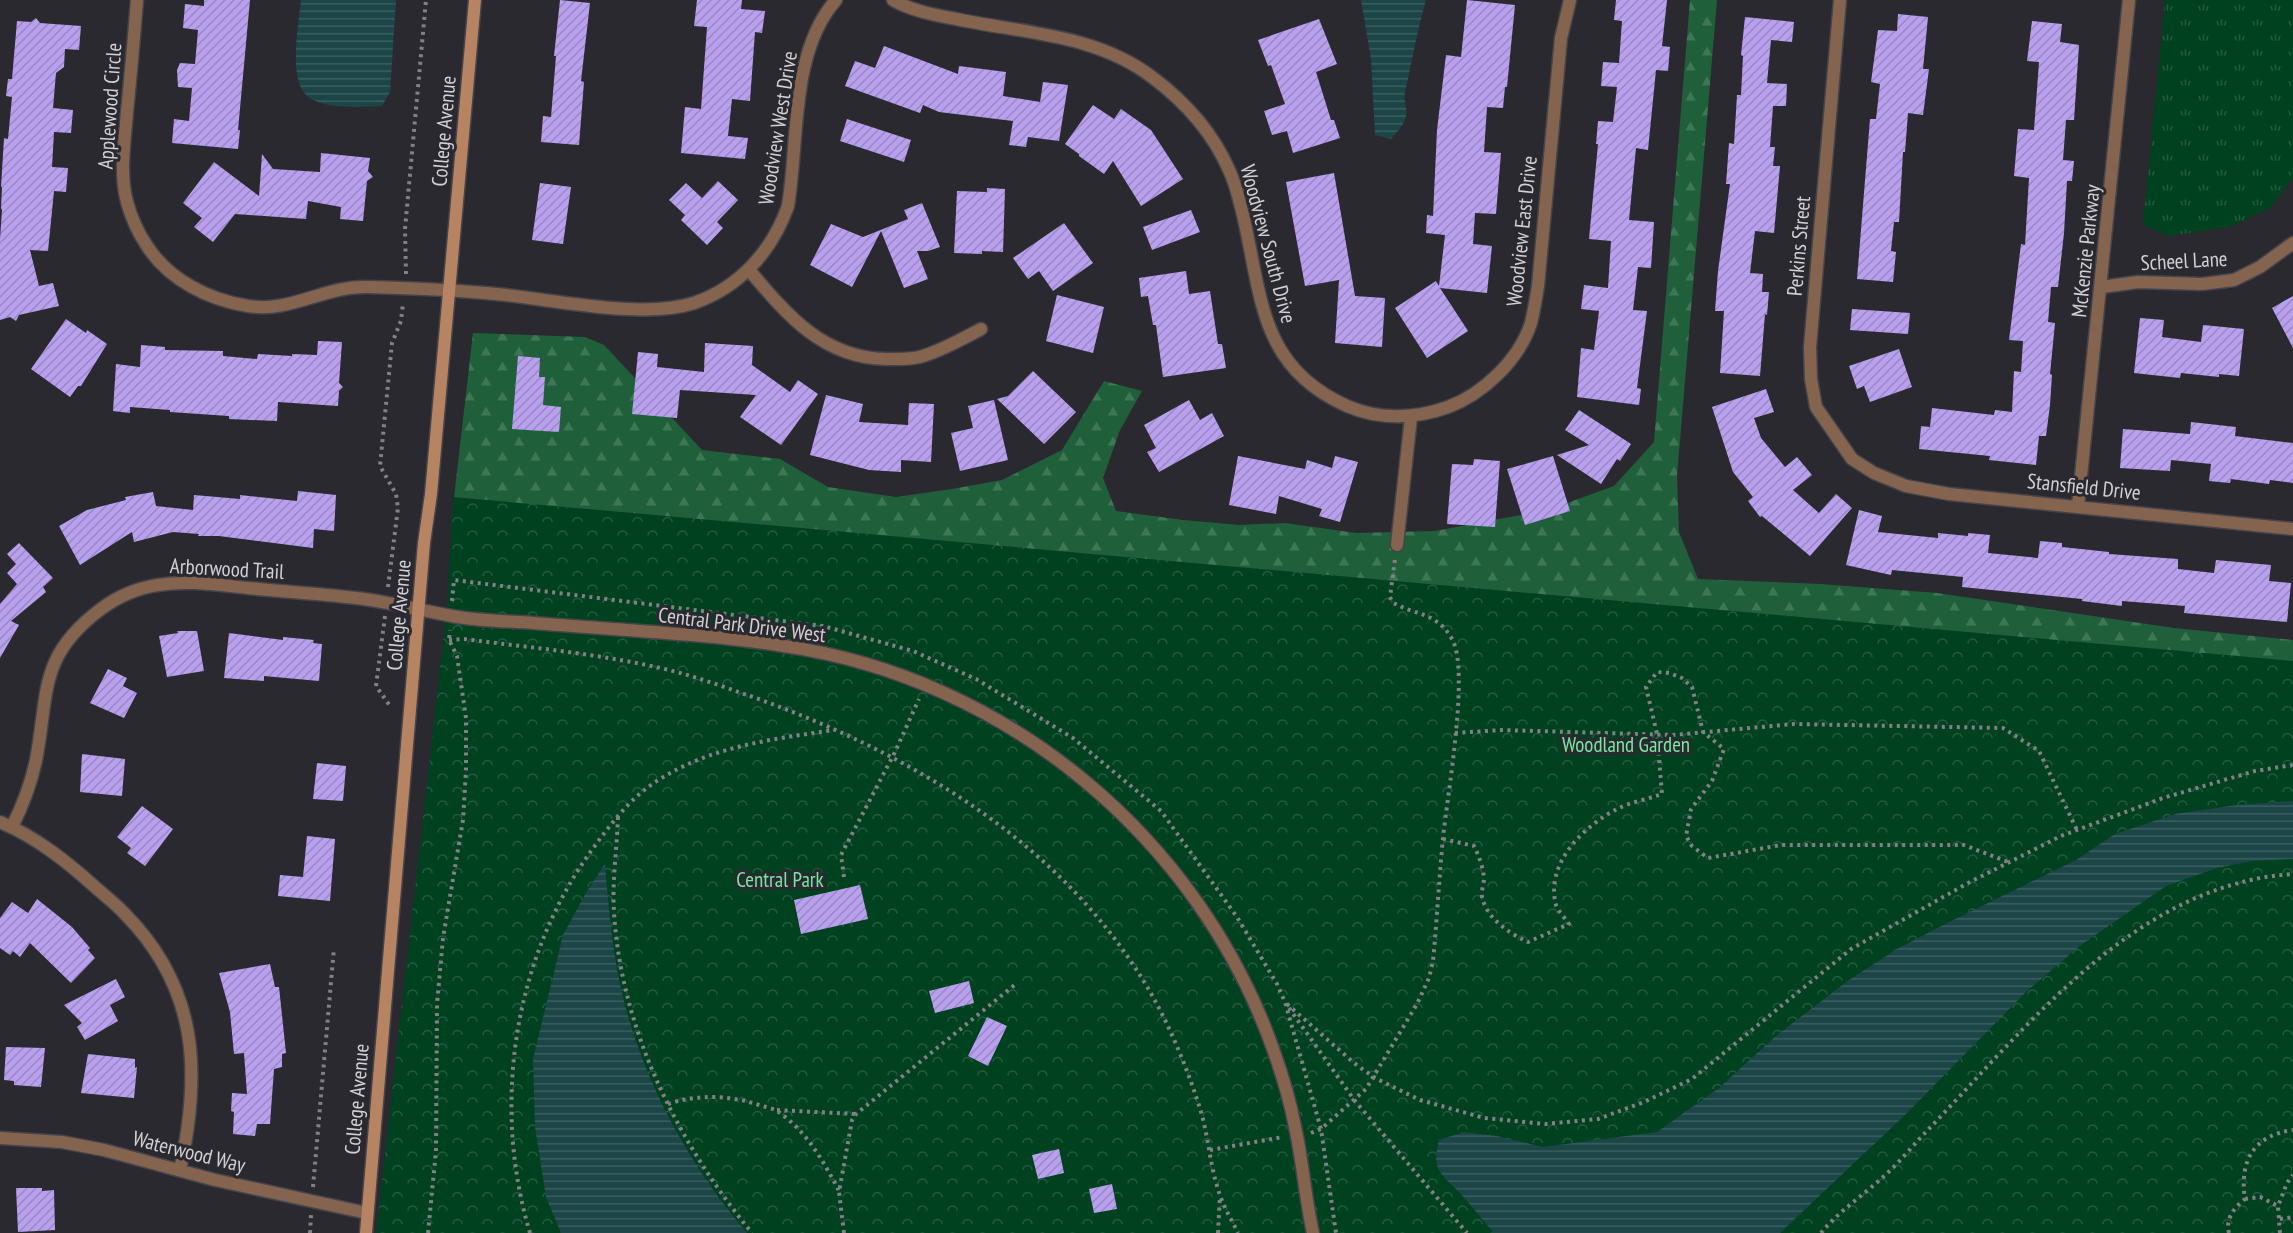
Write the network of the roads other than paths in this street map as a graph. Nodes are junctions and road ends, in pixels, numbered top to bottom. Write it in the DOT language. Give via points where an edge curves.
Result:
graph roads {
  1 [pos="137,0"];
  2 [pos="476,0"];
  3 [pos="836,0"];
  4 [pos="894,0"];
  5 [pos="1570,0"];
  6 [pos="1840,0"];
  7 [pos="2129,0"];
  8 [pos="2293,243"];
  9 [pos="750,271"];
  10 [pos="2102,287"];
  11 [pos="449,291"];
  12 [pos="981,329"];
  13 [pos="1411,417"];
  14 [pos="1874,473"];
  15 [pos="2079,506"];
  16 [pos="2293,529"];
  17 [pos="1397,545"];
  18 [pos="419,609"];
  19 [pos="0,822"];
  20 [pos="12,827"];
  21 [pos="0,1138"];
  22 [pos="180,1170"];
  23 [pos="367,1213"];
  24 [pos="366,1233"];
  25 [pos="1313,1233"];
  1 -- 11 [label="street, Applewood Circle" via="123,161 127,202 154,255 181,281 225,301 273,308 349,288"];
  2 -- 11 [label="main road, College Avenue"];
  3 -- 9 [label="street, Woodview West Drive" via="813,36 805,60 793,180 782,225"];
  4 -- 13 [label="street, Woodview South Drive" via="921,12 1076,42 1126,60 1151,76 1190,111 1230,171 1263,312 1291,366 1331,399 1382,416"];
  5 -- 13 [label="street, Woodview East Drive" via="1561,38 1538,286 1531,323 1513,357 1474,394 1429,414"];
  6 -- 14 [label="street, Perkins Street" via="1809,347 1811,380 1816,407 1852,459"];
  7 -- 10 [label="street, McKenzie Parkway"];
  8 -- 10 [label="street, Scheel Lane" via="2234,280 2202,284 2138,282"];
  9 -- 11 [label="street, Woodview West Drive" via="694,303 647,309"];
  9 -- 12 [label="street" via="811,335 853,355 877,359 922,356"];
  10 -- 15 [label="street, McKenzie Parkway"];
  11 -- 18 [label="main road, College Avenue"];
  13 -- 17 [label="street"];
  14 -- 15 [label="street, Stansfield Drive" via="1906,486 1949,494"];
  15 -- 16 [label="street, Stansfield Drive"];
  18 -- 20 [label="street, Arborwood Trail" via="386,602 184,583 145,588 110,603 70,637 51,669 29,790"];
  18 -- 23 [label="main road, College Avenue"];
  18 -- 25 [label="street, Central Park Drive West" via="462,617 785,646 860,662 959,699 1046,750 1109,801 1166,861 1210,921 1245,984 1272,1046 1289,1100"];
  19 -- 20 [label="street"];
  20 -- 22 [label="street" via="48,849 125,914 158,955 171,981 182,1007 192,1057 189,1127"];
  21 -- 22 [label="street, Waterwood Way" via="62,1142"];
  22 -- 23 [label="street, Waterwood Way"];
  23 -- 24 [label="main road, College Avenue"];
}
